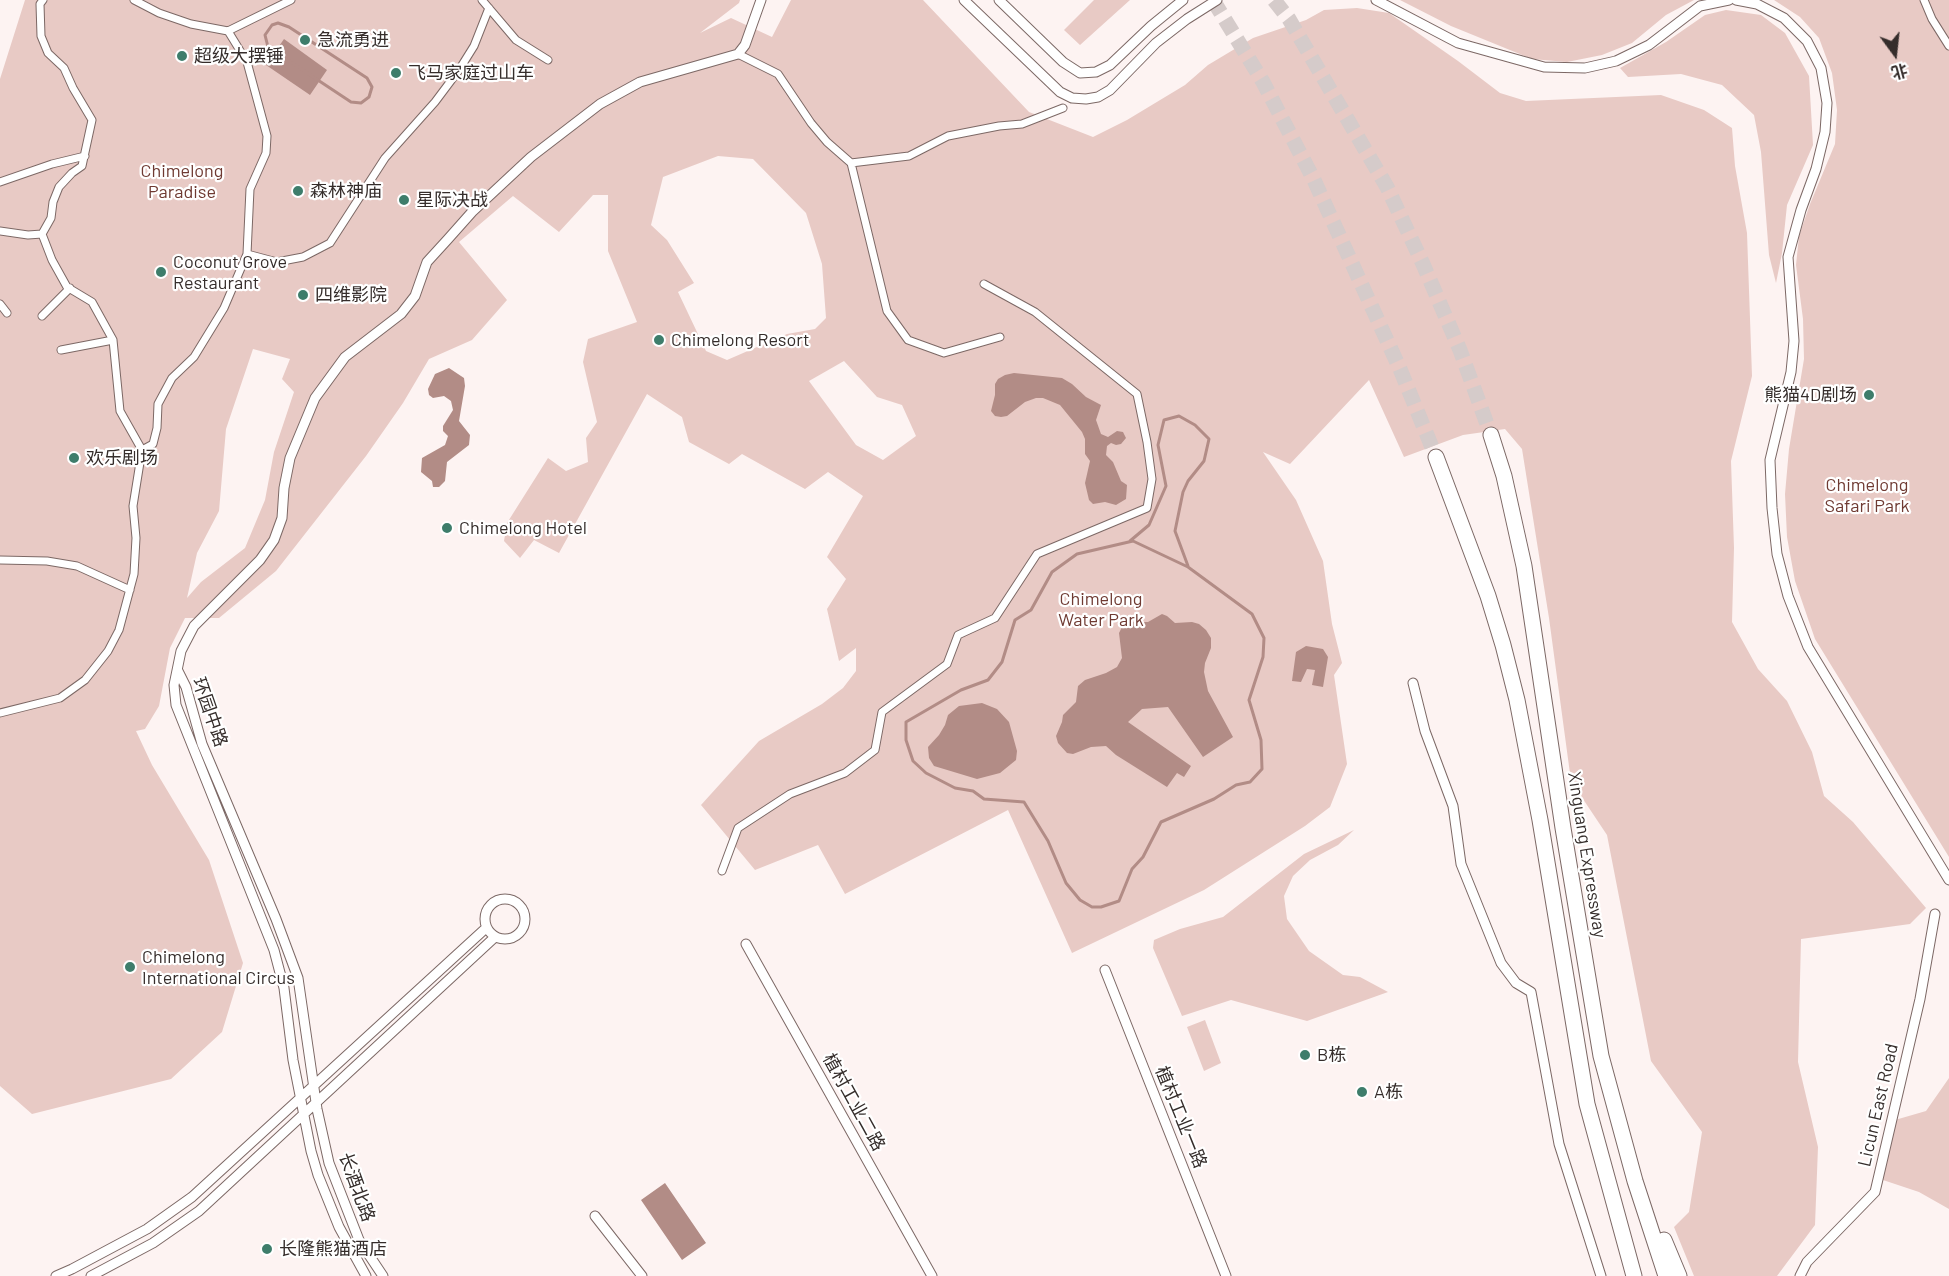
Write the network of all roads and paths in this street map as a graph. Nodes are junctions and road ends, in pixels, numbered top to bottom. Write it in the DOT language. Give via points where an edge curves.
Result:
graph roads {
  1 [pos="43,0"];
  2 [pos="134,0"];
  3 [pos="291,0"];
  4 [pos="482,0"];
  5 [pos="761,0"];
  6 [pos="964,0"];
  7 [pos="999,0"];
  8 [pos="1183,0"];
  9 [pos="1217,0"];
  10 [pos="1376,0"];
  11 [pos="1729,0"];
  12 [pos="1736,0"];
  13 [pos="1924,0"];
  14 [pos="489,8"];
  15 [pos="228,31"];
  16 [pos="1949,46"];
  17 [pos="738,54"];
  18 [pos="548,60"];
  19 [pos="1063,108"];
  20 [pos="85,156"];
  21 [pos="851,163"];
  22 [pos="0,182"];
  23 [pos="0,231"];
  24 [pos="42,234"];
  25 [pos="247,254"];
  26 [pos="984,284"];
  27 [pos="70,288"];
  28 [pos="0,304"];
  29 [pos="7,313"];
  30 [pos="42,316"];
  31 [pos="1000,337"];
  32 [pos="113,340"];
  33 [pos="61,350"];
  34 [pos="1491,435"];
  35 [pos="142,450"];
  36 [pos="1436,457"];
  37 [pos="0,560"];
  38 [pos="130,590"];
  39 [pos="178,671"];
  40 [pos="1413,683"];
  41 [pos="0,713"];
  42 [pos="722,871"];
  43 [pos="1949,880"];
  44 [pos="1935,914"];
  45 [pos="486,927"];
  46 [pos="495,937"];
  47 [pos="747,944"];
  48 [pos="1105,970"];
  49 [pos="314,1085"];
  50 [pos="299,1097"];
  51 [pos="316,1103"];
  52 [pos="303,1115"];
  53 [pos="1620,1125"];
  54 [pos="595,1216"];
  55 [pos="56,1276"];
  56 [pos="91,1276"];
  57 [pos="366,1276"];
  58 [pos="383,1276"];
  59 [pos="642,1276"];
  60 [pos="932,1276"];
  61 [pos="1226,1276"];
  62 [pos="1601,1276"];
  63 [pos="1634,1276"];
  64 [pos="1666,1276"];
  65 [pos="1679,1276"];
  66 [pos="1800,1276"];
  1 -- 20 [label="street" via="41,36 48,53 64,68 92,120"];
  2 -- 15 [label="street" via="191,24"];
  3 -- 15 [label="street"];
  4 -- 14 [label="street"];
  5 -- 17 [label="street" via="746,45"];
  6 -- 9 [label="street" via="1060,92 1086,99 1110,90 1156,43"];
  7 -- 8 [label="street" via="1063,62 1080,72 1096,72 1110,65"];
  10 -- 11 [label="street" via="1458,43 1544,67 1585,68 1616,61 1649,45 1700,6"];
  12 -- 43 [label="street" via="1757,3 1784,18 1807,41 1821,68 1827,103 1816,169 1788,257 1793,352 1770,460 1777,554 1808,646"];
  13 -- 16 [label="street"];
  14 -- 18 [label="street" via="516,40"];
  14 -- 25 [label="street" via="474,46 459,70 385,158 330,243 303,257 277,262"];
  15 -- 25 [label="street" via="247,62 267,136 266,153 250,189"];
  17 -- 21 [label="street" via="778,74 811,123"];
  17 -- 39 [label="street" via="640,82 600,104 531,157 472,212 427,262 415,296 401,314 345,357 315,398 290,458 282,518 274,540 260,560 194,626 181,651"];
  19 -- 21 [label="street" via="1022,124 948,136 909,156"];
  20 -- 22 [label="street"];
  20 -- 24 [label="street" via="82,166 59,187 51,218"];
  21 -- 31 [label="street" via="887,311 908,340 944,353"];
  23 -- 24 [label="street"];
  24 -- 27 [label="street" via="52,260"];
  25 -- 35 [label="street" via="224,308 194,357 172,378 158,404 153,444"];
  26 -- 42 [label="street" via="1035,312 1137,394 1152,479 1147,508 1037,554 995,618 958,635 947,663 882,712 875,750 845,773 790,794 738,828"];
  27 -- 30 [label="street"];
  27 -- 32 [label="street" via="92,302"];
  28 -- 29 [label="street"];
  32 -- 33 [label="street"];
  32 -- 35 [label="street" via="120,411"];
  34 -- 53 [label="highway, Xinguang Expressway" via="1510,498 1524,566 1599,1044"];
  35 -- 38 [label="street" via="133,506 136,538"];
  36 -- 63 [label="highway" via="1488,596 1517,700 1587,1104"];
  37 -- 38 [label="street" via="77,566"];
  38 -- 41 [label="street" via="119,630 98,667 85,680 60,698"];
  39 -- 49 [label="street, 环园中路" via="202,744 298,978"];
  39 -- 50 [label="street, 环园中路" via="174,685 176,705 274,950 284,988"];
  40 -- 62 [label="street" via="1425,731 1453,806 1461,864 1501,963 1516,983 1531,992 1559,1144"];
  44 -- 66 [label="street, Licun East Road" via="1920,999 1875,1192 1807,1262"];
  45 -- 46 [label="street"];
  45 -- 46 [label="street" via="485,914 493,903 506,899 518,904 525,915 523,928 514,938"];
  45 -- 49 [label="street"];
  46 -- 51 [label="street"];
  47 -- 60 [label="street, 植村工业二路"];
  48 -- 61 [label="street, 植村工业一路"];
  49 -- 50 [label="street"];
  49 -- 51 [label="street, 环园中路"];
  50 -- 52 [label="street, 环园中路"];
  50 -- 55 [label="street" via="192,1197 147,1229"];
  51 -- 52 [label="street"];
  51 -- 58 [label="street, 长酒北路" via="329,1163 343,1200 359,1240"];
  52 -- 56 [label="street" via="199,1211 153,1243"];
  52 -- 57 [label="street, 长酒北路" via="326,1195"];
  53 -- 64 [label="highway, Xinguang Expressway"];
  53 -- 65 [label="highway"];
  54 -- 59 [label="street"];
}
